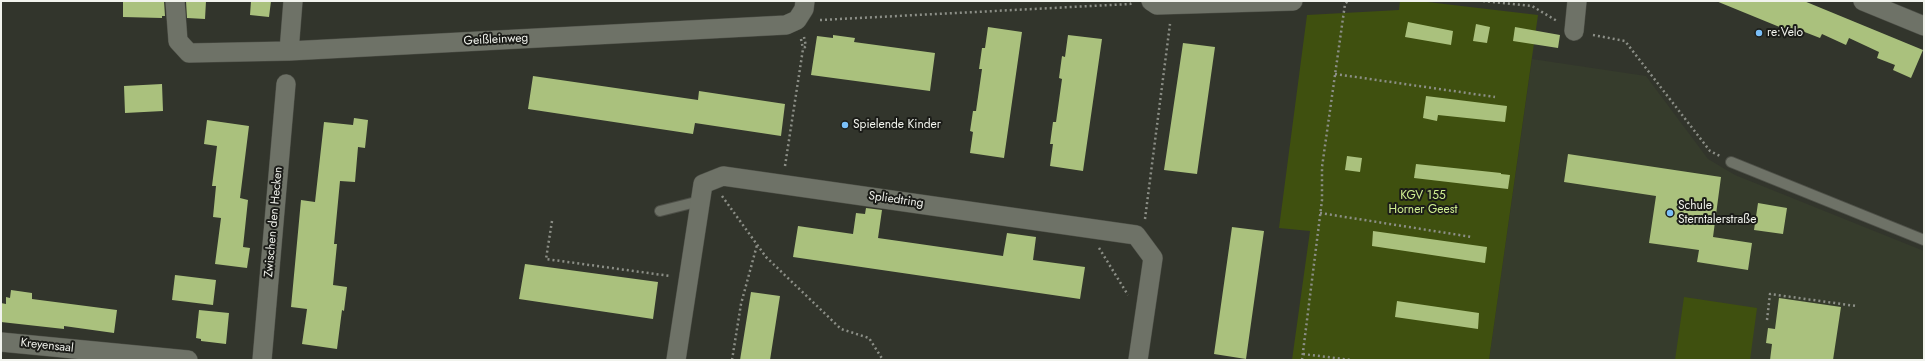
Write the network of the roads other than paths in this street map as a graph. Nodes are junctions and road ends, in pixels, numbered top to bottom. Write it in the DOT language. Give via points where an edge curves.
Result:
graph roads {
  1 [pos="175,1"];
  2 [pos="293,1"];
  3 [pos="805,1"];
  4 [pos="1151,1"];
  5 [pos="1293,1"];
  6 [pos="1577,1"];
  7 [pos="1863,1"];
  8 [pos="1924,26"];
  9 [pos="1574,31"];
  10 [pos="289,51"];
  11 [pos="286,84"];
  12 [pos="1731,162"];
  13 [pos="700,201"];
  14 [pos="660,211"];
  15 [pos="1924,240"];
  16 [pos="1,342"];
  17 [pos="188,360"];
  18 [pos="262,360"];
  19 [pos="676,360"];
  20 [pos="1138,360"];
  1 -- 10 [label="street, Geißleinweg" via="178,41 189,53"];
  2 -- 10 [label="street"];
  3 -- 10 [label="street, Geißleinweg" via="804,9 797,20 786,25"];
  4 -- 5 [label="street" via="1157,5"];
  6 -- 9 [label="street"];
  7 -- 8 [label="street"];
  11 -- 18 [label="street, Zwischen den Hecken"];
  12 -- 15 [label="lane"];
  13 -- 14 [label="lane"];
  13 -- 19 [label="street"];
  13 -- 20 [label="street, Spliedtring" via="703,184 723,176 1136,235 1153,258"];
  16 -- 17 [label="street, Kreyensaal"];
}
